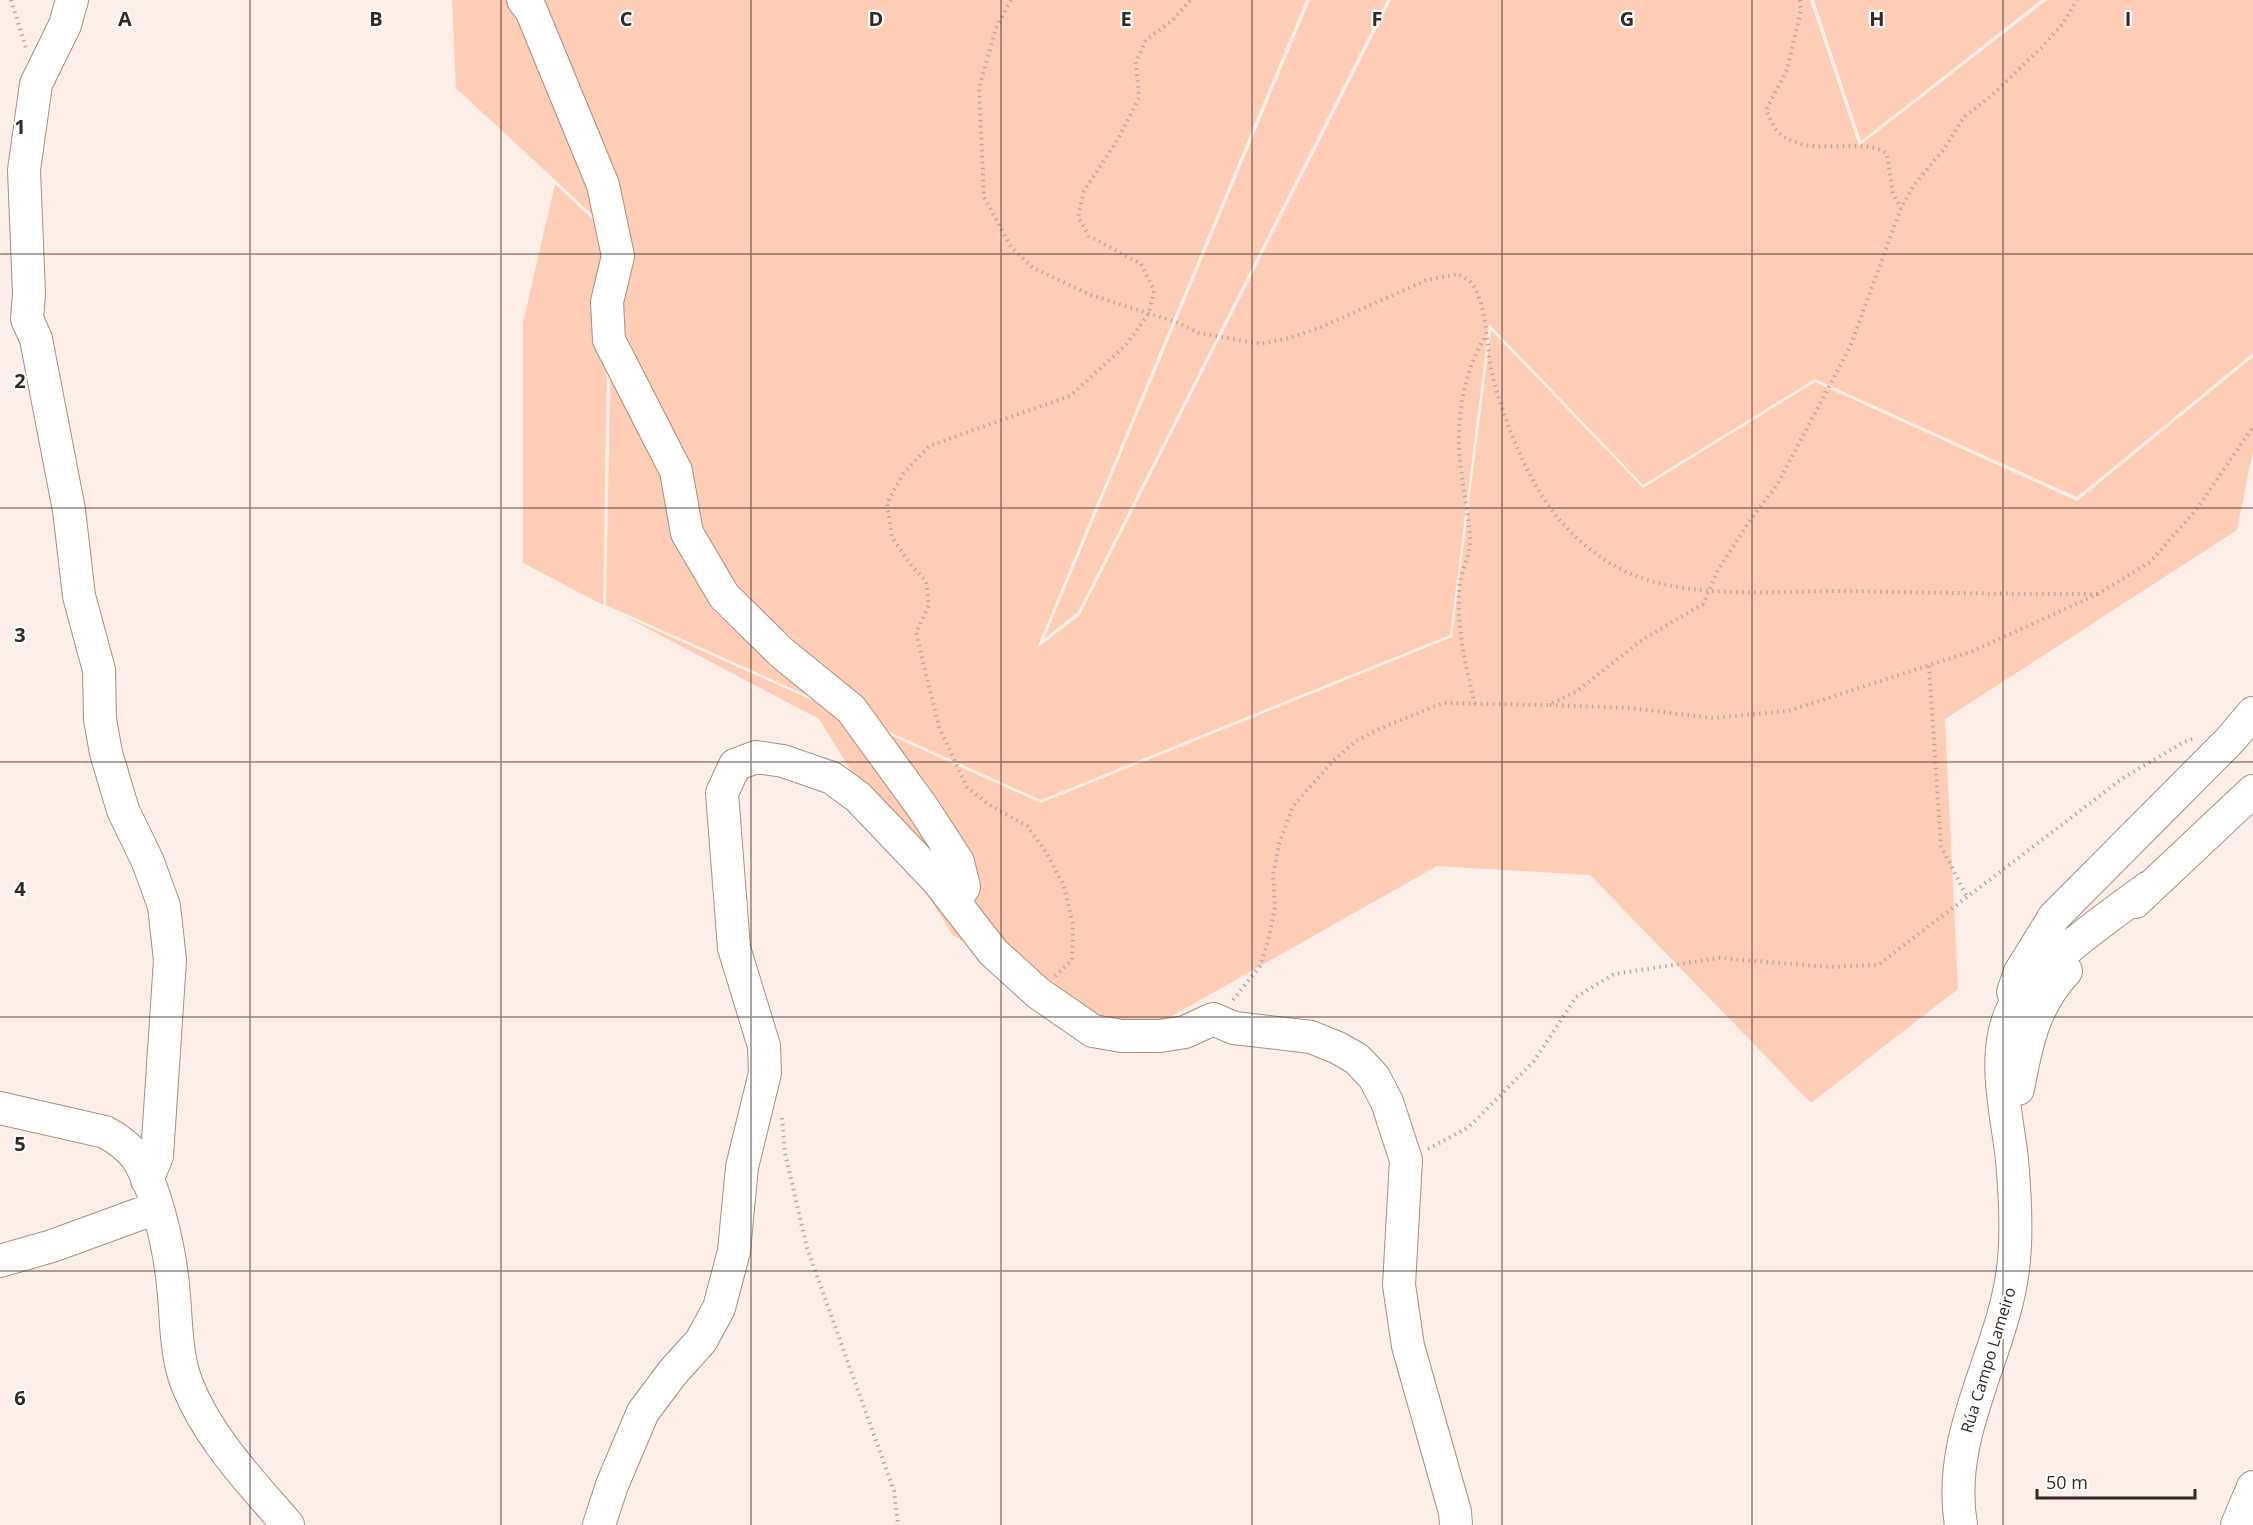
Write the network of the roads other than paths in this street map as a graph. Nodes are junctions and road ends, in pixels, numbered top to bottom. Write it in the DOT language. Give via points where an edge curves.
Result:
graph roads {
  1 [pos="72,0"];
  2 [pos="523,0"];
  3 [pos="13,320"];
  4 [pos="2253,713"];
  5 [pos="2253,791"];
  6 [pos="2149,887"];
  7 [pos="954,902"];
  8 [pos="2041,974"];
  9 [pos="0,1108"];
  10 [pos="2011,1159"];
  11 [pos="152,1194"];
  12 [pos="0,1261"];
  13 [pos="2253,1487"];
  14 [pos="288,1525"];
  15 [pos="599,1525"];
  16 [pos="1456,1525"];
  17 [pos="1960,1525"];
  18 [pos="2237,1525"];
  1 -- 3 [label="street" via="36,84 24,170 29,294"];
  2 -- 7 [label="street" via="531,10 603,185 618,256 607,302 609,340 676,471 687,533 724,596 782,653 851,709 885,754 958,862 964,887"];
  3 -- 11 [label="street" via="36,339 69,510 79,596 99,670 100,718 106,753 123,810 164,906 171,960"];
  4 -- 8 [label="street" via="2094,875 2068,913"];
  5 -- 6 [label="street"];
  6 -- 8 [label="street"];
  6 -- 8 [label="street" via="2116,924 2069,966"];
  7 -- 15 [label="street" via="882,821 832,778 783,761 756,757 735,765 722,793 734,948 764,1047 765,1073 742,1167 728,1285 701,1341 643,1412"];
  7 -- 16 [label="street" via="993,952 1038,993 1094,1031 1160,1036 1185,1032 1213,1019 1234,1028 1311,1037 1357,1059 1374,1077 1387,1102 1406,1160 1399,1285 1408,1346"];
  8 -- 10 [label="street" via="2020,1079"];
  8 -- 10 [label="street" via="2004,1043 2003,1099"];
  9 -- 11 [label="street" via="105,1132 129,1149"];
  10 -- 17 [label="street, Rúa Campo Lameiro" via="2016,1227 2012,1284 1968,1420 1959,1474"];
  11 -- 12 [label="street" via="52,1246"];
  11 -- 14 [label="street" via="172,1275 186,1382 208,1426"];
  13 -- 18 [label="street"];
}
